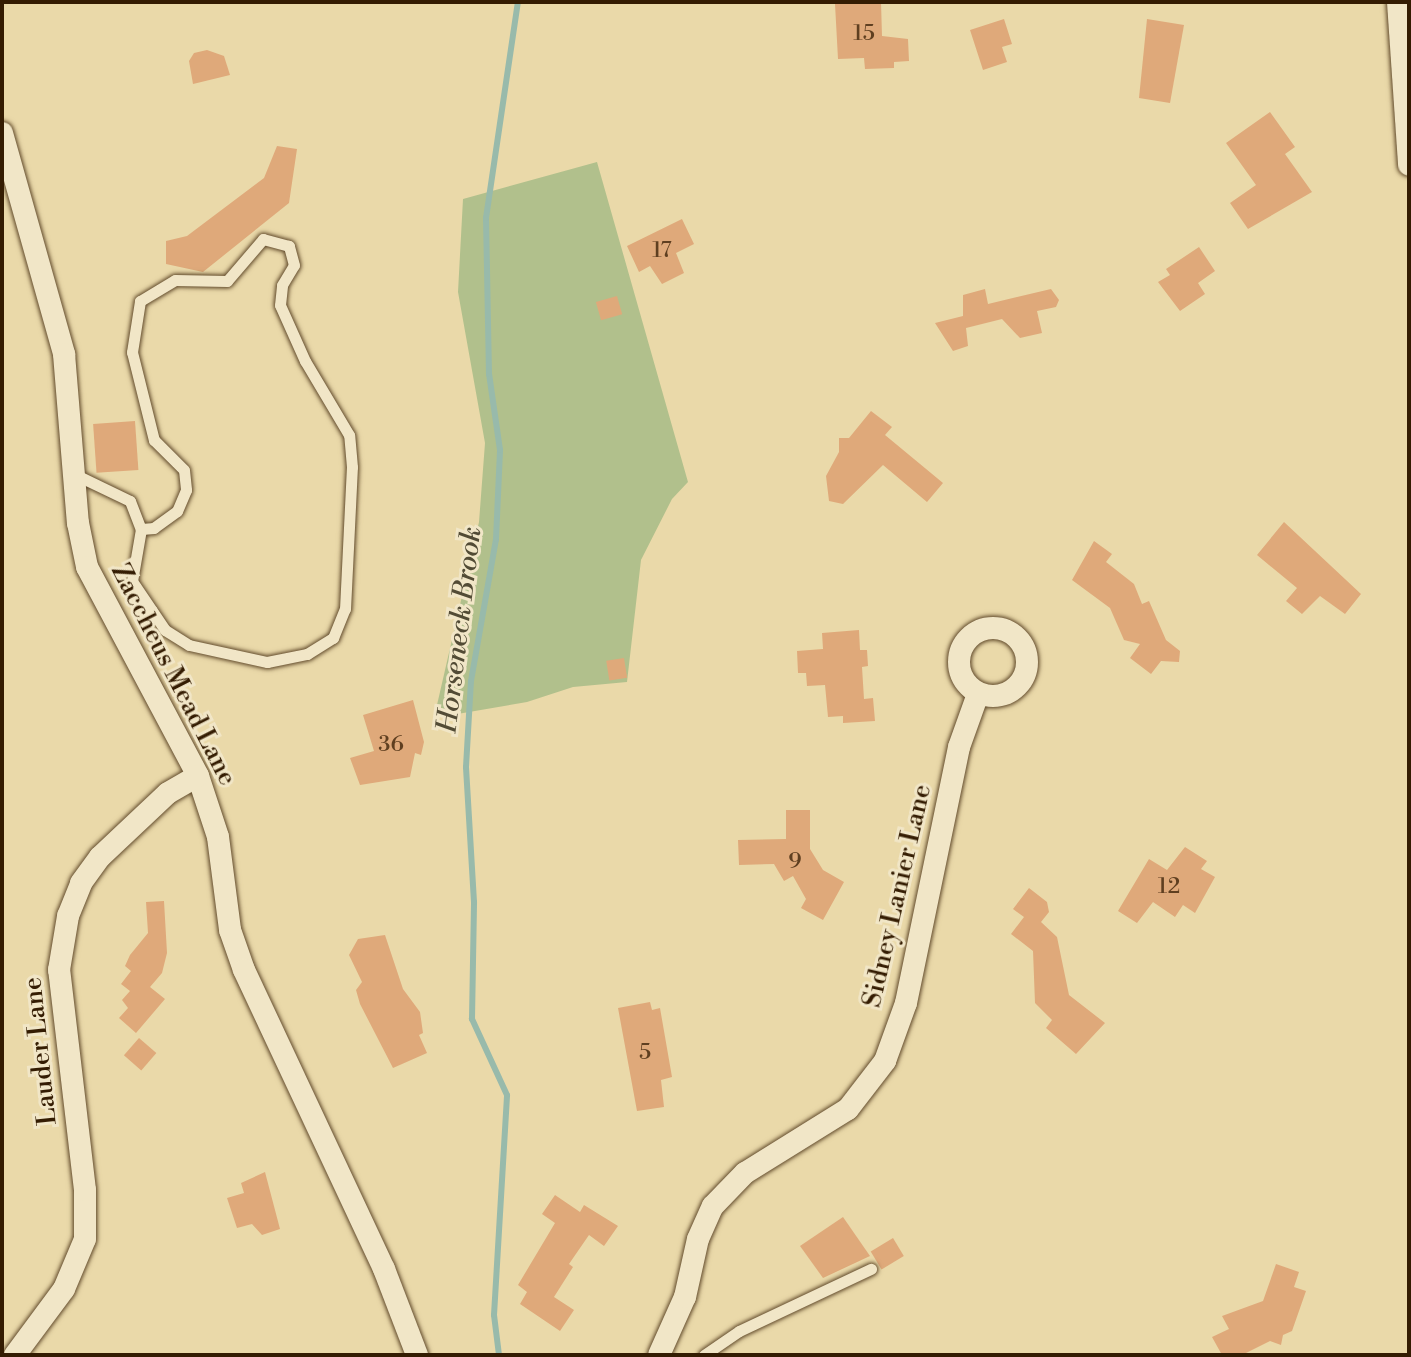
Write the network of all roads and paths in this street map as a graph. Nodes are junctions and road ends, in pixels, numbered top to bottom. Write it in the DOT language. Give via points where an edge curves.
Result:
graph roads {
  1 [pos="1398,2"];
  2 [pos="2,133"];
  3 [pos="1409,165"];
  4 [pos="74,474"];
  5 [pos="141,529"];
  6 [pos="978,694"];
  7 [pos="198,776"];
  8 [pos="871,1269"];
  9 [pos="15,1355"];
  10 [pos="417,1355"];
  11 [pos="659,1355"];
  12 [pos="704,1355"];
  1 -- 3 [label="street"];
  2 -- 4 [label="street, Zaccheus Mead Lane" via="64,354"];
  4 -- 5 [label="lane" via="130,501"];
  4 -- 7 [label="street, Zaccheus Mead Lane" via="87,567"];
  5 -- 5 [label="lane" via="132,581 165,630 189,645 267,662 307,654 333,638 345,609 349,435 305,361 280,305 282,285 294,265 289,246 263,239 227,281 175,280 140,301 132,352 154,440 184,470 186,490 177,511 154,528"];
  6 -- 11 [label="street, Sidney Lanier Lane" via="959,747 906,1003 885,1061 848,1109 745,1173 713,1206 698,1239 685,1297"];
  7 -- 9 [label="street, Lauder Lane" via="168,793 100,857 81,883 68,916 59,970 85,1190 85,1239 64,1289"];
  7 -- 10 [label="street, Zaccheus Mead Lane" via="218,837 230,930 244,970 384,1269"];
  8 -- 12 [label="lane" via="739,1331"];
}
